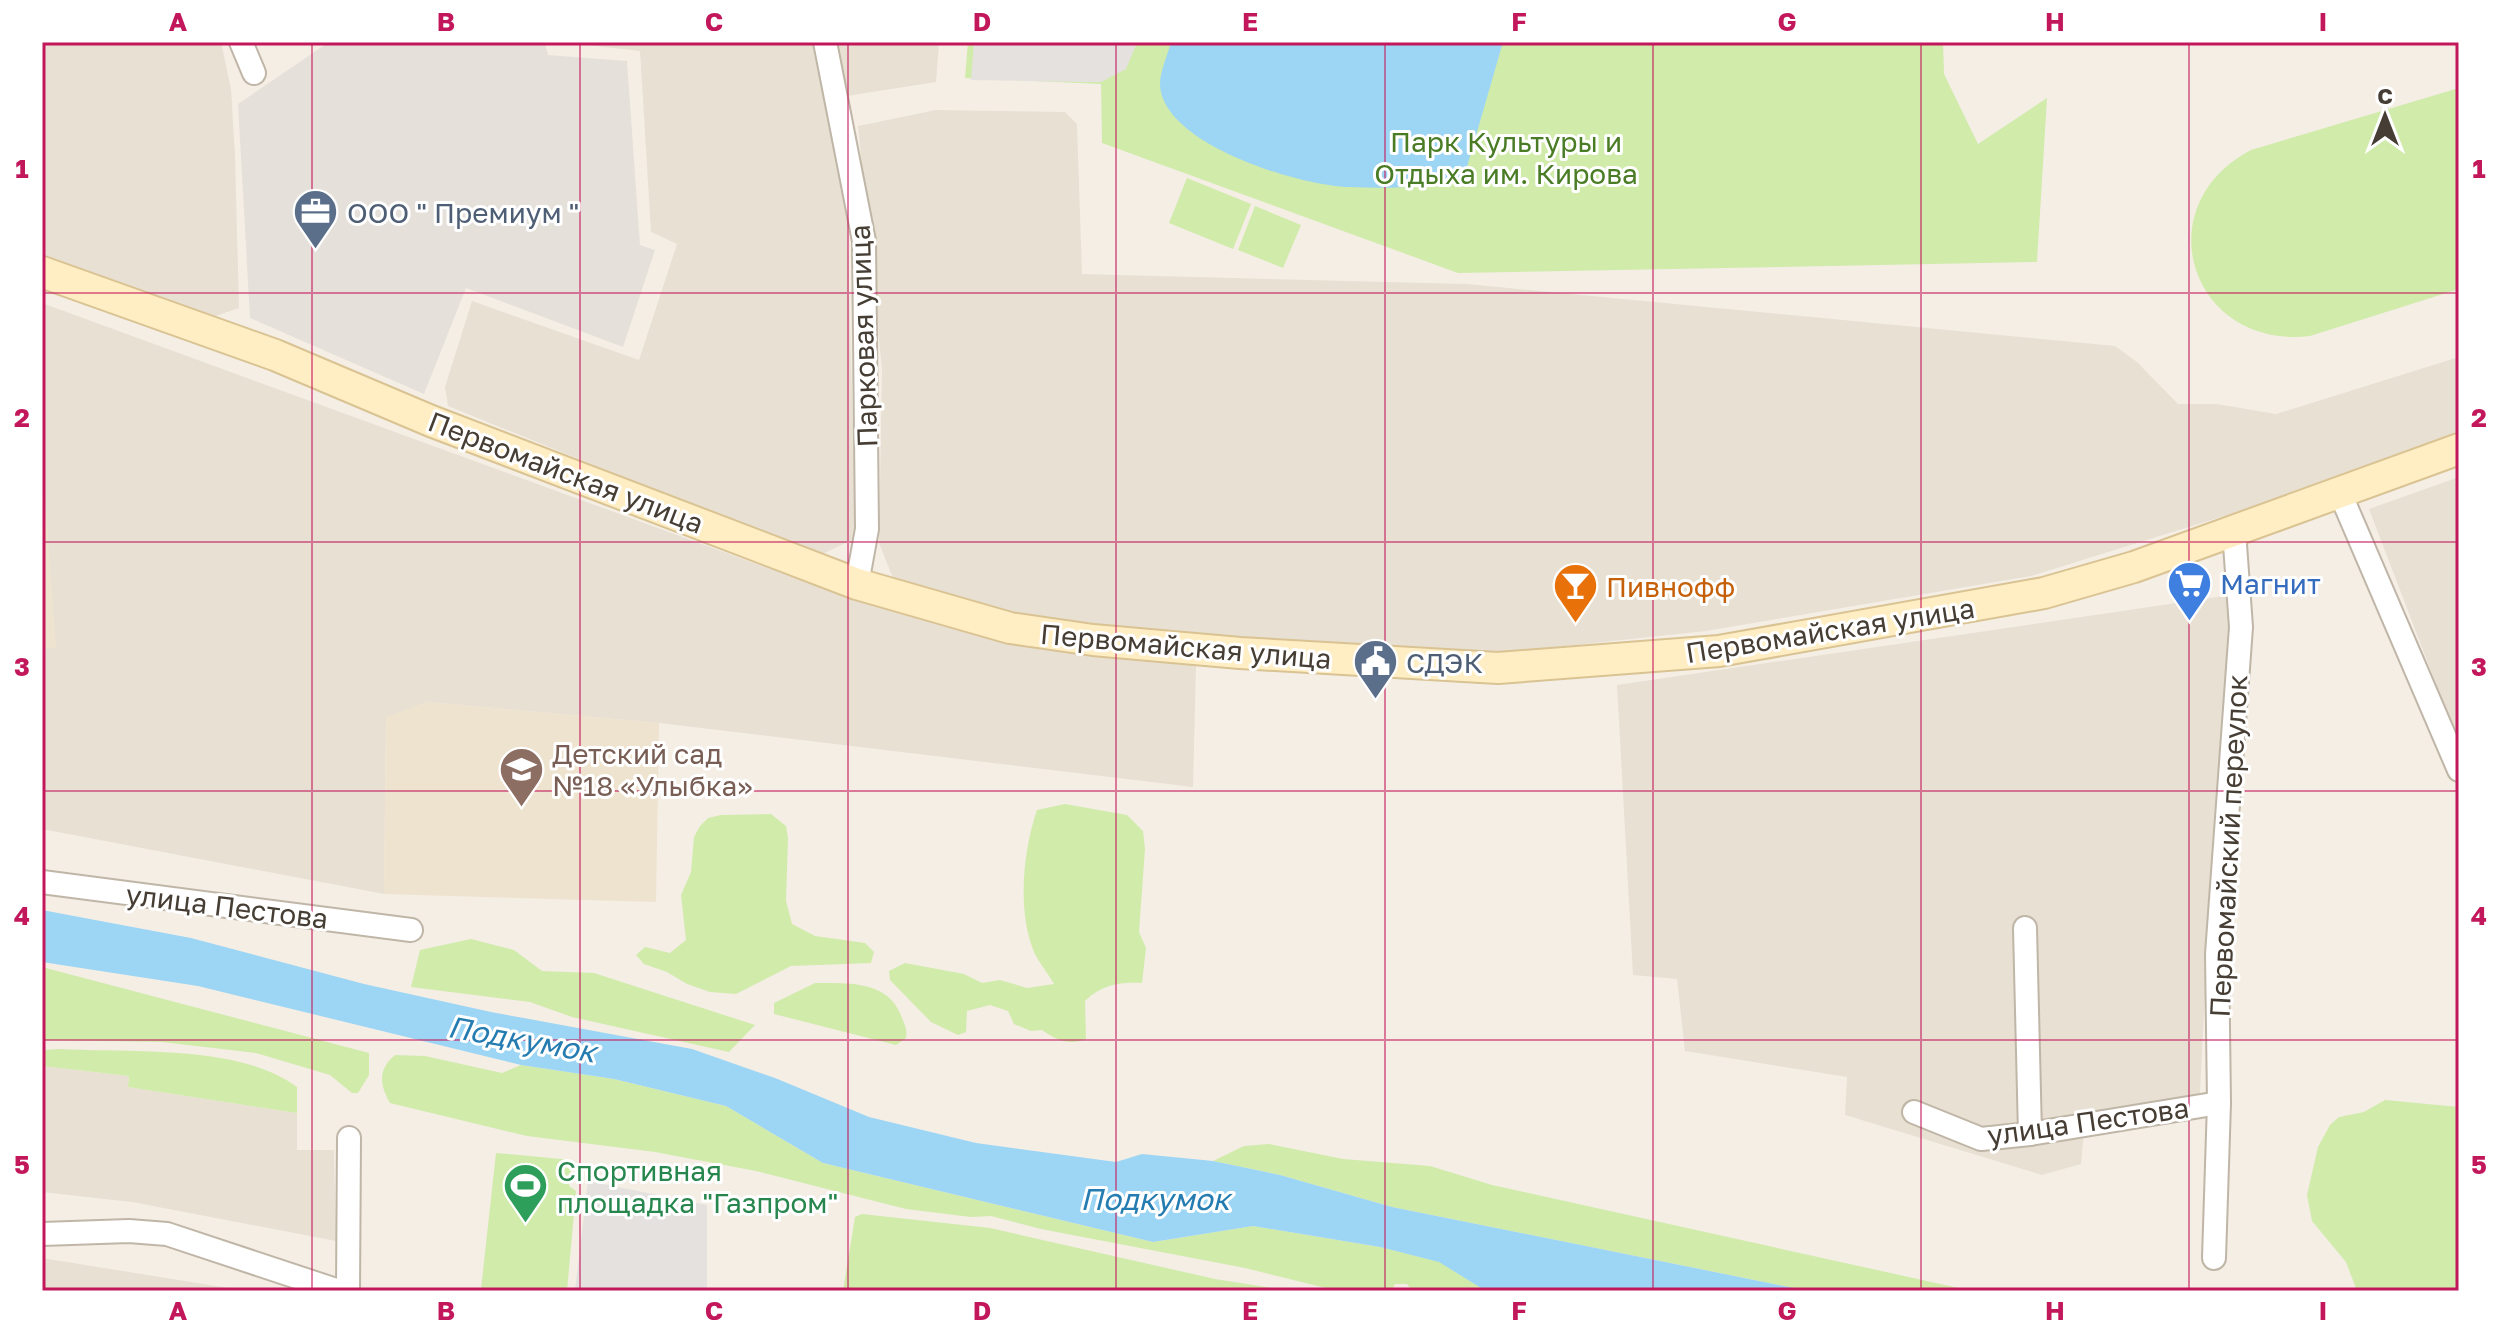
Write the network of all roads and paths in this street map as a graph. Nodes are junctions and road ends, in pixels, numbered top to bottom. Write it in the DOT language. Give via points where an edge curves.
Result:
graph roads {
  1 [pos="241,42"];
  2 [pos="825,42"];
  3 [pos="254,73"];
  4 [pos="42,272"];
  5 [pos="2459,449"];
  6 [pos="2340,493"];
  7 [pos="2234,531"];
  8 [pos="857,584"];
  9 [pos="2459,770"];
  10 [pos="42,882"];
  11 [pos="2025,928"];
  12 [pos="411,930"];
  13 [pos="2219,1103"];
  14 [pos="1914,1112"];
  15 [pos="2030,1134"];
  16 [pos="349,1138"];
  17 [pos="42,1234"];
  18 [pos="2214,1258"];
  19 [pos="339,1291"];
  20 [pos="348,1291"];
  1 -- 3 [label="street"];
  2 -- 8 [label="street, Парковая улица" via="864,241 867,529"];
  4 -- 8 [label="street, Первомайская улица" via="275,355 431,421"];
  5 -- 6 [label="street, Первомайская улица"];
  6 -- 7 [label="street, Первомайская улица"];
  6 -- 9 [label="street"];
  7 -- 8 [label="street, Первомайская улица" via="2044,593 1719,651 1538,668 1408,665 1093,640 1010,628"];
  7 -- 13 [label="street, Первомайский переулок" via="2241,627 2217,954"];
  10 -- 12 [label="street, улица Пестова"];
  11 -- 15 [label="street"];
  13 -- 15 [label="street, улица Пестова"];
  13 -- 18 [label="street, Первомайский переулок"];
  14 -- 15 [label="street, улица Пестова" via="1981,1139"];
  16 -- 20 [label="street"];
  17 -- 19 [label="street" via="167,1234"];
}
